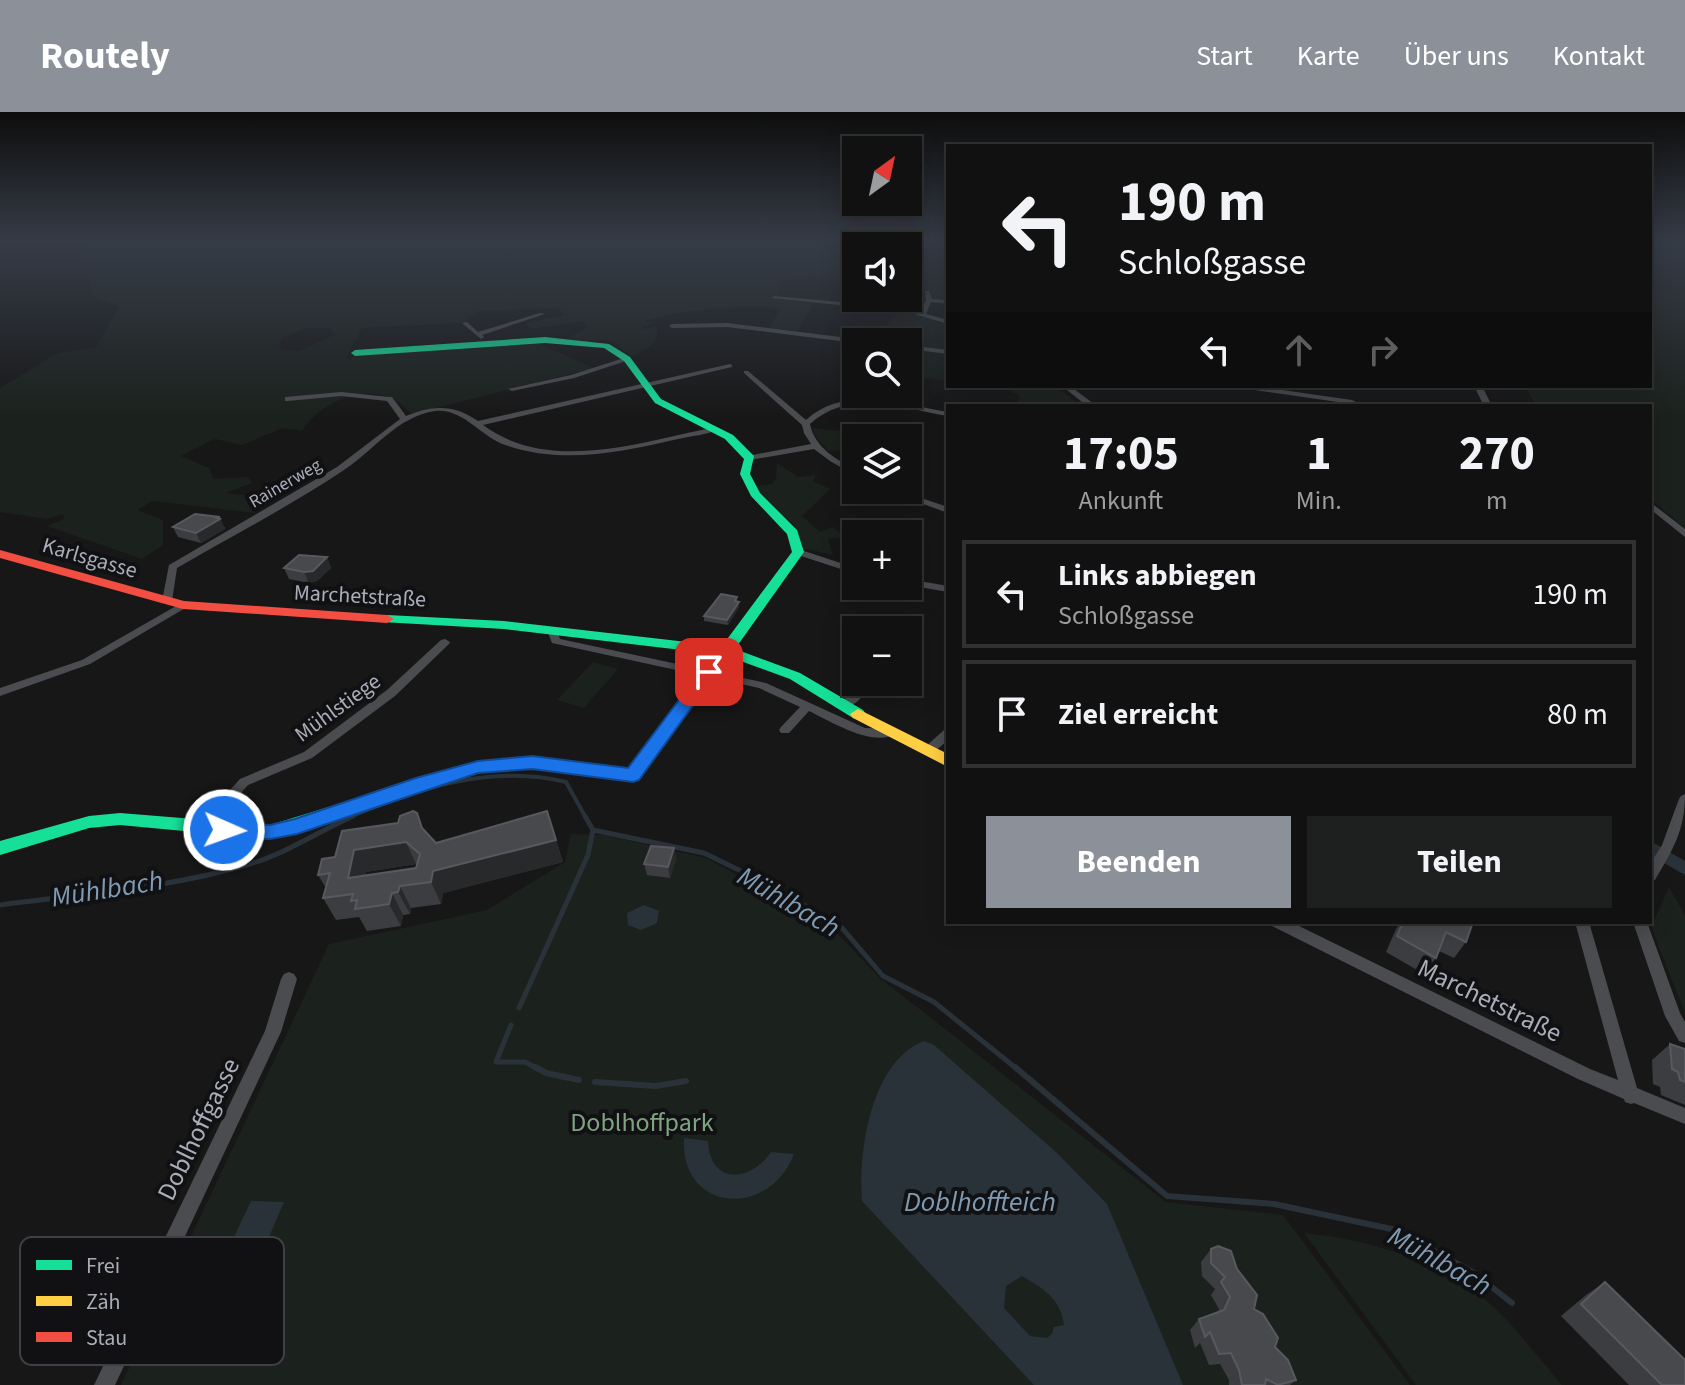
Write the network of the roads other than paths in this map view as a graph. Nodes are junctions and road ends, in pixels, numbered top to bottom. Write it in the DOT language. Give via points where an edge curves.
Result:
graph roads {
  1 [pos="798,300"];
  2 [pos="929,300"];
  3 [pos="924,313"];
  4 [pos="542,314"];
  5 [pos="946,321"];
  6 [pos="465,323"];
  7 [pos="672,326"];
  8 [pos="482,338"];
  9 [pos="842,339"];
  10 [pos="922,349"];
  11 [pos="946,352"];
  12 [pos="355,353"];
  13 [pos="627,359"];
  14 [pos="730,366"];
  15 [pos="746,372"];
  16 [pos="649,385"];
  17 [pos="1069,388"];
  18 [pos="1255,388"];
  19 [pos="512,389"];
  20 [pos="288,399"];
  21 [pos="1352,401"];
  22 [pos="1089,404"];
  23 [pos="946,414"];
  24 [pos="404,419"];
  25 [pos="480,423"];
  26 [pos="806,424"];
  27 [pos="715,429"];
  28 [pos="815,446"];
  29 [pos="750,458"];
  30 [pos="842,464"];
  31 [pos="922,501"];
  32 [pos="1652,507"];
  33 [pos="943,508"];
  34 [pos="1685,534"];
  35 [pos="798,552"];
  36 [pos="0,554"];
  37 [pos="842,566"];
  38 [pos="922,584"];
  39 [pos="946,589"];
  40 [pos="175,603"];
  41 [pos="552,630"];
  42 [pos="445,642"];
  43 [pos="726,651"];
  44 [pos="709,672"];
  45 [pos="0,692"];
  46 [pos="807,706"];
  47 [pos="785,730"];
  48 [pos="890,733"];
  49 [pos="946,735"];
  50 [pos="928,751"];
  51 [pos="946,760"];
  52 [pos="1685,799"];
  53 [pos="224,830"];
  54 [pos="0,848"];
  55 [pos="1652,873"];
  56 [pos="1281,924"];
  57 [pos="1583,924"];
  58 [pos="1641,924"];
  59 [pos="289,979"];
  60 [pos="1685,1036"];
  61 [pos="1631,1096"];
  62 [pos="1685,1116"];
  63 [pos="175,1237"];
  64 [pos="114,1365"];
  65 [pos="104,1385"];
  1 -- 3 [label="street"];
  2 -- 3 [label="street"];
  3 -- 5 [label="street"];
  4 -- 8 [label="street"];
  6 -- 8 [label="street"];
  7 -- 9 [label="street" via="727,325"];
  8 -- 12 [label="street"];
  8 -- 13 [label="street" via="585,342 606,346"];
  10 -- 11 [label="street"];
  13 -- 16 [label="street"];
  13 -- 19 [label="street"];
  14 -- 16 [label="street"];
  15 -- 26 [label="street"];
  16 -- 25 [label="street"];
  16 -- 27 [label="street" via="658,401"];
  17 -- 22 [label="street"];
  18 -- 21 [label="street"];
  20 -- 24 [label="street" via="341,394 389,399"];
  23 -- 26 [label="street" via="856,401 816,412"];
  24 -- 25 [label="street, Rainerweg" via="440,408"];
  24 -- 40 [label="street, Rainerweg" via="343,468 172,567"];
  25 -- 27 [label="street" via="500,440 557,453 588,453"];
  26 -- 28 [label="street"];
  27 -- 29 [label="street"];
  28 -- 29 [label="street"];
  28 -- 30 [label="street"];
  29 -- 35 [label="street" via="745,474 755,494 793,533"];
  31 -- 33 [label="street"];
  32 -- 34 [label="street"];
  35 -- 37 [label="street"];
  35 -- 43 [label="street"];
  36 -- 40 [label="street, Karlsgasse"];
  38 -- 39 [label="street"];
  40 -- 41 [label="street, Marchetstraße"];
  40 -- 45 [label="street" via="86,662"];
  41 -- 43 [label="street, Marchetstraße"];
  41 -- 44 [label="street, Marchetstraße" via="556,641"];
  42 -- 53 [label="street, Mühlstiege" via="391,693 308,755 244,782 235,791"];
  43 -- 48 [label="street, Marchetstraße" via="851,699"];
  44 -- 46 [label="street, Marchetstraße" via="762,685"];
  44 -- 53 [label="street" via="633,775 532,762 478,767 297,826 270,832"];
  46 -- 47 [label="street"];
  46 -- 48 [label="street, Marchetstraße" via="863,732"];
  48 -- 50 [label="street, Marchetstraße"];
  49 -- 50 [label="street"];
  50 -- 51 [label="street, Marchetstraße"];
  52 -- 55 [label="street"];
  53 -- 54 [label="street" via="120,819 89,822"];
  56 -- 61 [label="street, Marchetstraße"];
  57 -- 61 [label="street"];
  58 -- 60 [label="street"];
  59 -- 63 [label="street, Doblhoffgasse" via="273,1032"];
  61 -- 62 [label="street, Marchetstraße"];
  64 -- 65 [label="street, Doblhoffgasse"];
}
